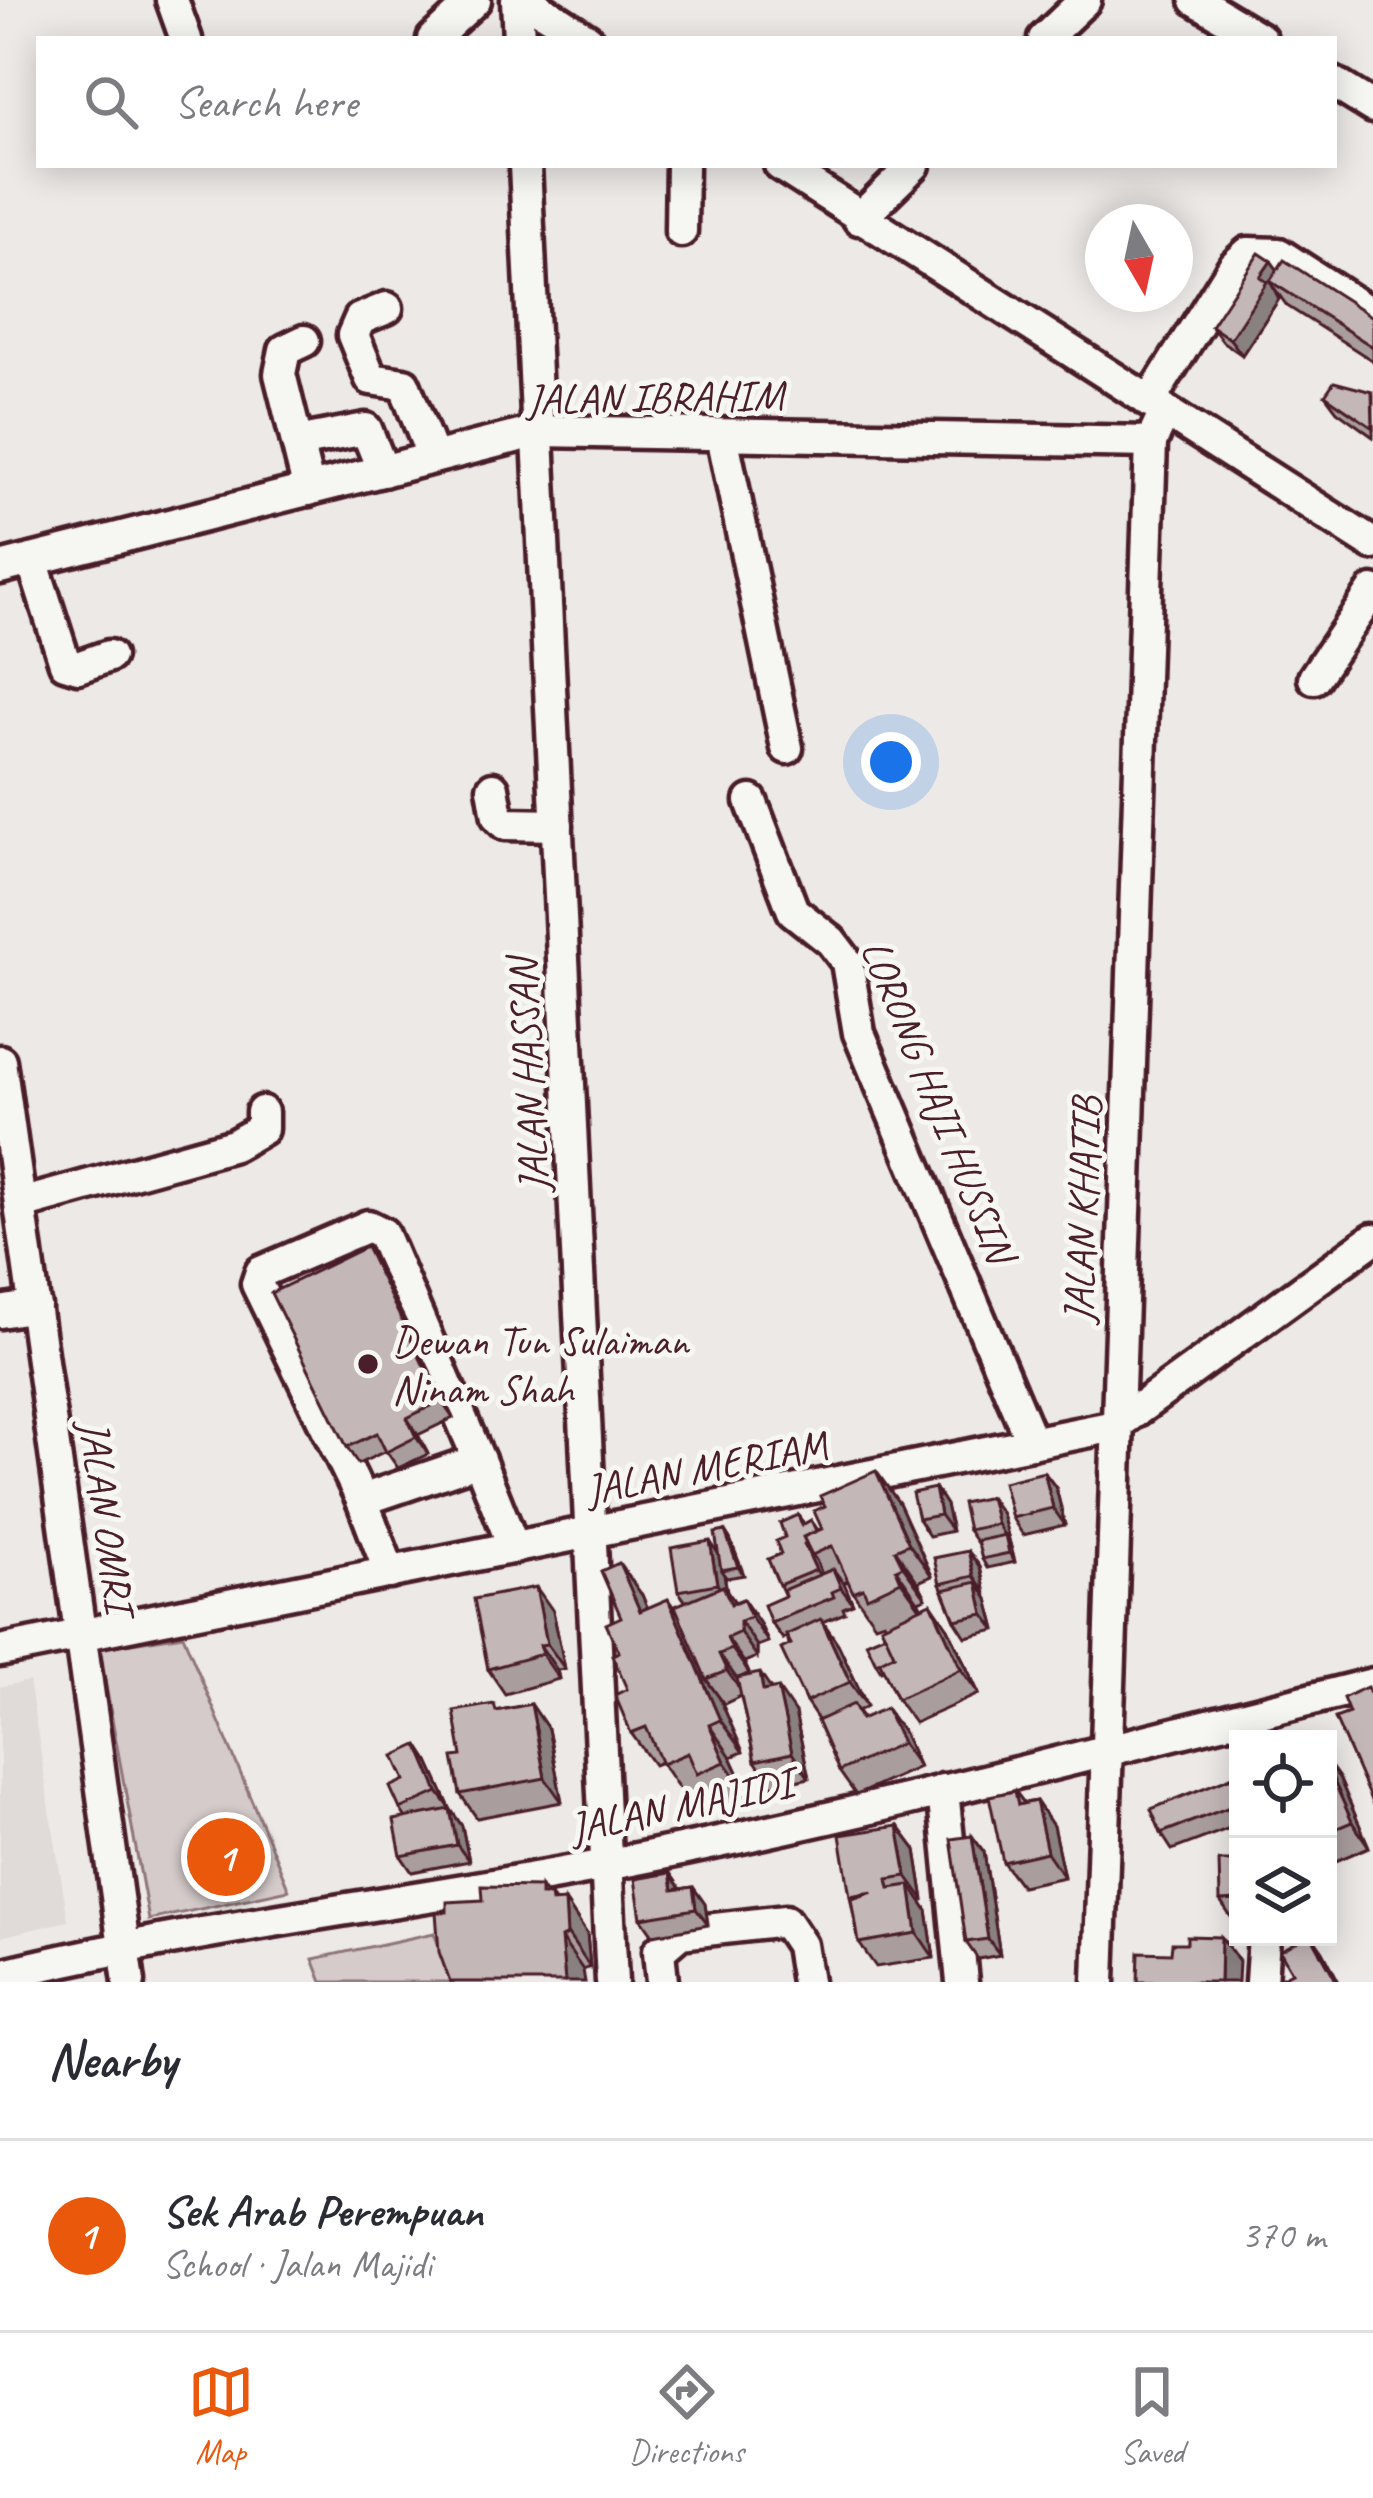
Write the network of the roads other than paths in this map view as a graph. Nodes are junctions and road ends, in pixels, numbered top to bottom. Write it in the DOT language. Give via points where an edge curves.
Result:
graph roads {
  1 [pos="172,0"];
  2 [pos="475,0"];
  3 [pos="517,0"];
  4 [pos="526,0"];
  5 [pos="1085,0"];
  6 [pos="1196,0"];
  7 [pos="185,36"];
  8 [pos="436,36"];
  9 [pos="519,36"];
  10 [pos="582,36"];
  11 [pos="1048,36"];
  12 [pos="1256,36"];
  13 [pos="1337,85"];
  14 [pos="1373,107"];
  15 [pos="525,168"];
  16 [pos="682,168"];
  17 [pos="784,168"];
  18 [pos="911,168"];
  19 [pos="859,218"];
  20 [pos="681,231"];
  21 [pos="387,308"];
  22 [pos="1373,315"];
  23 [pos="304,341"];
  24 [pos="1157,407"];
  25 [pos="539,431"];
  26 [pos="722,435"];
  27 [pos="297,442"];
  28 [pos="1150,442"];
  29 [pos="433,458"];
  30 [pos="383,471"];
  31 [pos="309,490"];
  32 [pos="1373,544"];
  33 [pos="32,560"];
  34 [pos="0,568"];
  35 [pos="1373,591"];
  36 [pos="109,656"];
  37 [pos="1314,678"];
  38 [pos="788,748"];
  39 [pos="493,788"];
  40 [pos="751,801"];
  41 [pos="557,825"];
  42 [pos="0,1061"];
  43 [pos="262,1112"];
  44 [pos="21,1204"];
  45 [pos="1373,1238"];
  46 [pos="35,1306"];
  47 [pos="0,1312"];
  48 [pos="1115,1426"];
  49 [pos="1032,1443"];
  50 [pos="479,1460"];
  51 [pos="362,1500"];
  52 [pos="592,1532"];
  53 [pos="514,1548"];
  54 [pos="390,1574"];
  55 [pos="82,1634"];
  56 [pos="0,1651"];
  57 [pos="1373,1684"];
  58 [pos="1104,1751"];
  59 [pos="943,1790"];
  60 [pos="605,1865"];
  61 [pos="122,1945"];
  62 [pos="1264,1946"];
  63 [pos="0,1975"];
  64 [pos="129,1982"];
  65 [pos="612,1982"];
  66 [pos="662,1982"];
  67 [pos="807,1982"];
  68 [pos="962,1982"];
  69 [pos="1099,1982"];
  70 [pos="1262,1982"];
  1 -- 7 [label="street"];
  2 -- 8 [label="street"];
  3 -- 9 [label="street"];
  4 -- 10 [label="street"];
  5 -- 11 [label="street"];
  6 -- 12 [label="street"];
  13 -- 14 [label="street"];
  15 -- 25 [label="street, JALAN HASSAN"];
  16 -- 20 [label="street"];
  17 -- 19 [label="street"];
  18 -- 19 [label="street"];
  19 -- 24 [label="street"];
  21 -- 29 [label="street" via="360,319 352,335 371,379 404,383"];
  22 -- 24 [label="street" via="1280,254 1249,253 1234,266"];
  23 -- 27 [label="street" via="285,350 280,374"];
  24 -- 28 [label="street"];
  24 -- 32 [label="street"];
  25 -- 26 [label="street, JALAN IBRAHIM"];
  25 -- 29 [label="street, JALAN IBRAHIM"];
  25 -- 41 [label="street, JALAN HASSAN"];
  26 -- 28 [label="street, JALAN IBRAHIM"];
  26 -- 38 [label="street"];
  27 -- 30 [label="street" via="366,429"];
  27 -- 31 [label="street"];
  28 -- 48 [label="street, JALAN KHATIB"];
  29 -- 30 [label="street, JALAN IBRAHIM"];
  30 -- 31 [label="street, JALAN IBRAHIM"];
  31 -- 33 [label="street, JALAN IBRAHIM"];
  33 -- 34 [label="street, JALAN IBRAHIM"];
  33 -- 36 [label="street" via="65,663"];
  35 -- 37 [label="street"];
  39 -- 41 [label="street" via="505,824"];
  40 -- 49 [label="street, LORONG HAJI HUSSIN" via="794,911 847,962 859,1033"];
  41 -- 52 [label="street, JALAN HASSAN"];
  42 -- 44 [label="street, JALAN OMRI"];
  43 -- 44 [label="street" via="262,1129 234,1145"];
  44 -- 46 [label="street, JALAN OMRI"];
  45 -- 48 [label="street, JALAN MERIAM"];
  46 -- 47 [label="street"];
  46 -- 55 [label="street, JALAN OMRI"];
  48 -- 49 [label="street, JALAN MERIAM"];
  48 -- 58 [label="street, JALAN KHATIB"];
  49 -- 52 [label="street, JALAN MERIAM"];
  50 -- 51 [label="street"];
  50 -- 51 [label="street" via="382,1233 368,1226 261,1272 257,1284"];
  50 -- 53 [label="street"];
  51 -- 54 [label="street"];
  52 -- 53 [label="street, JALAN MERIAM"];
  52 -- 60 [label="street, JALAN HASSAN"];
  53 -- 54 [label="street, JALAN MERIAM"];
  54 -- 55 [label="street, JALAN MERIAM"];
  55 -- 56 [label="street, JALAN MERIAM"];
  55 -- 61 [label="street, JALAN OMRI"];
  57 -- 58 [label="street, JALAN MAJIDI"];
  58 -- 59 [label="street, JALAN MAJIDI"];
  58 -- 69 [label="street, JALAN KHATIB"];
  59 -- 60 [label="street, JALAN MAJIDI"];
  59 -- 68 [label="street"];
  60 -- 61 [label="street, JALAN MAJIDI"];
  60 -- 65 [label="street, JALAN HASSAN"];
  61 -- 63 [label="street, JALAN MAJIDI"];
  61 -- 64 [label="street, JALAN OMRI"];
  62 -- 70 [label="street"];
  66 -- 67 [label="street" via="658,1951 665,1941 773,1921 795,1931"];
}
